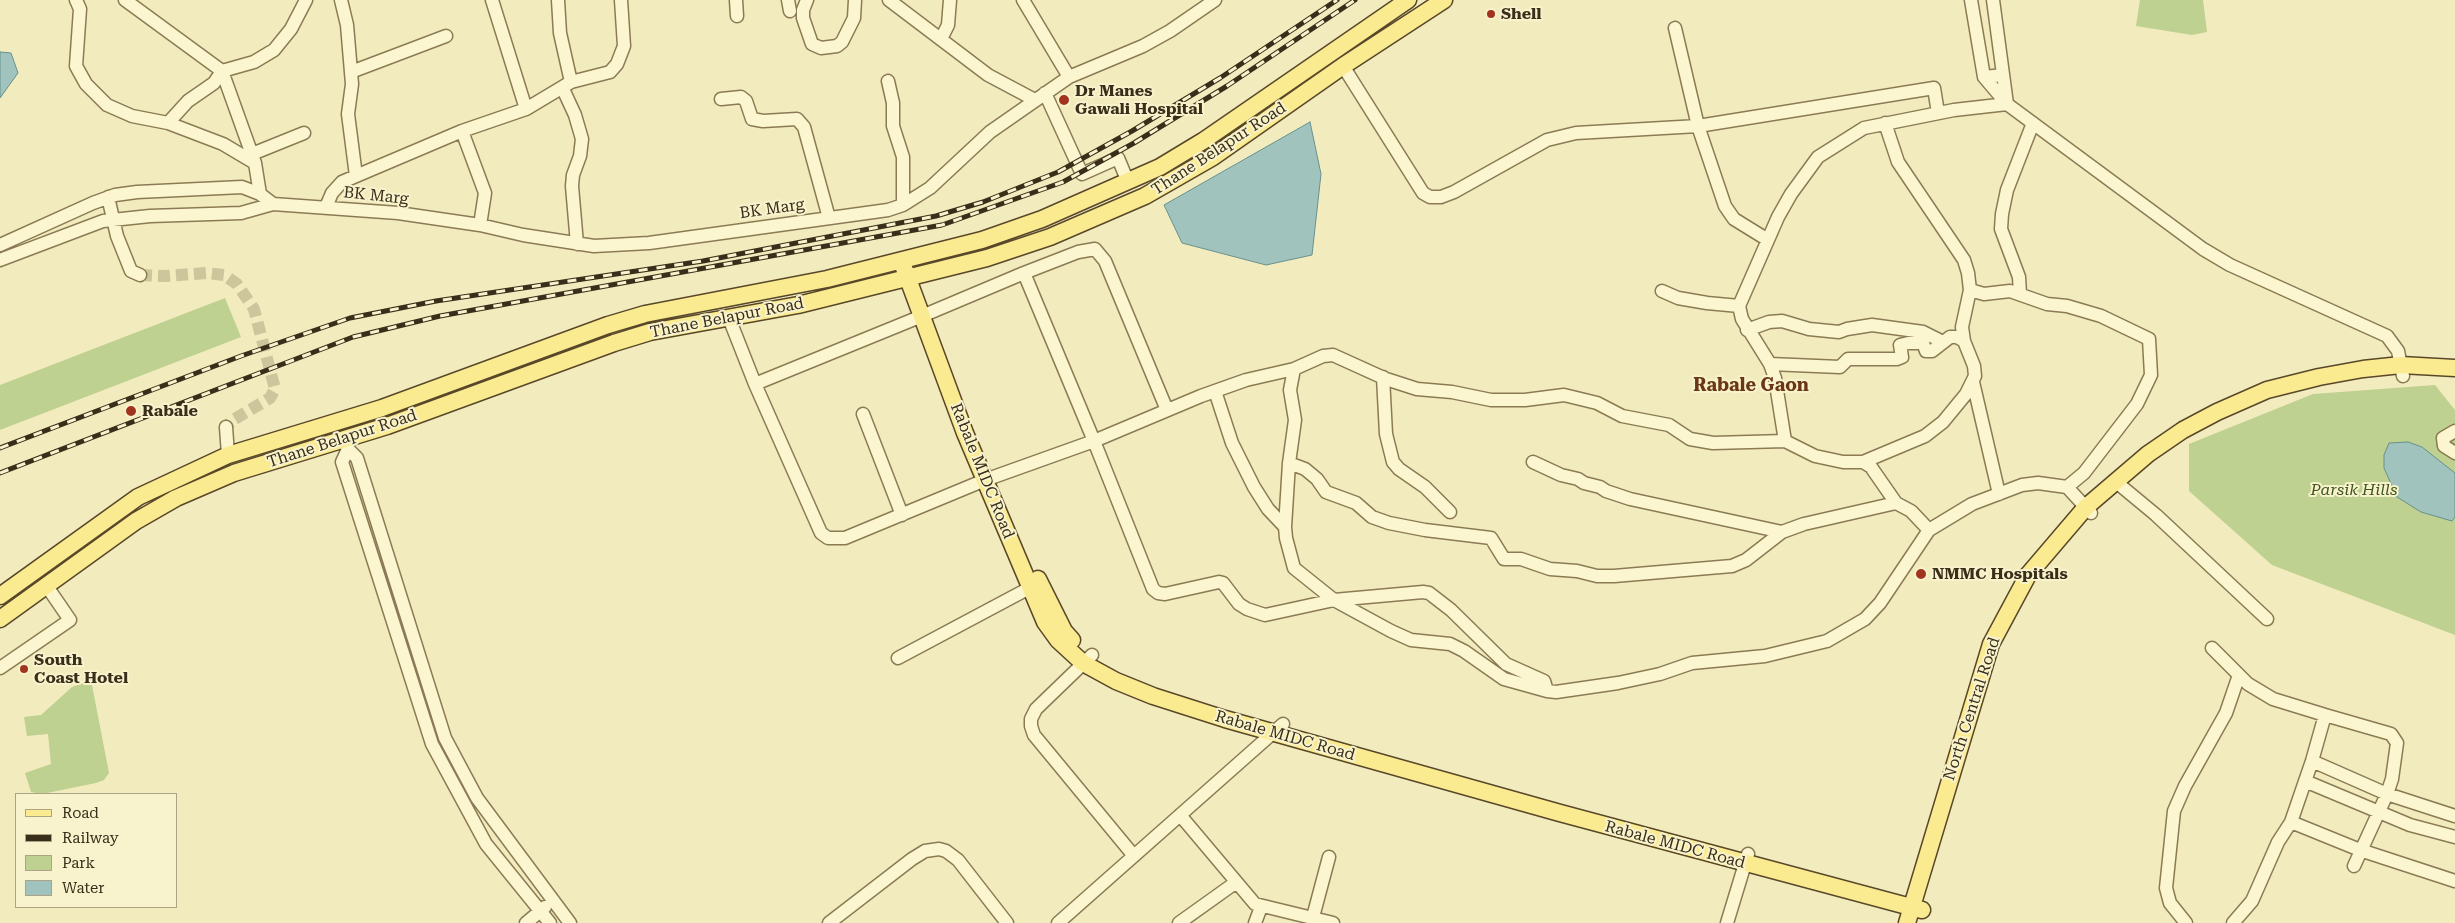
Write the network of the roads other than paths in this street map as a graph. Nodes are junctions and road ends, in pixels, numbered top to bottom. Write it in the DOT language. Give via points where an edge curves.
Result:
graph roads {
  1 [pos="76,0"];
  2 [pos="125,0"];
  3 [pos="306,0"];
  4 [pos="341,0"];
  5 [pos="492,0"];
  6 [pos="558,0"];
  7 [pos="621,0"];
  8 [pos="736,0"];
  9 [pos="807,0"];
  10 [pos="855,0"];
  11 [pos="889,0"];
  12 [pos="950,0"];
  13 [pos="1023,0"];
  14 [pos="1215,0"];
  15 [pos="1408,0"];
  16 [pos="1444,0"];
  17 [pos="1972,0"];
  18 [pos="1993,0"];
  19 [pos="737,16"];
  20 [pos="1675,28"];
  21 [pos="446,36"];
  22 [pos="941,39"];
  23 [pos="1343,66"];
  24 [pos="222,71"];
  25 [pos="351,72"];
  26 [pos="2003,75"];
  27 [pos="1069,77"];
  28 [pos="1984,77"];
  29 [pos="888,81"];
  30 [pos="567,86"];
  31 [pos="1040,96"];
  32 [pos="720,99"];
  33 [pos="2007,104"];
  34 [pos="526,109"];
  35 [pos="1938,112"];
  36 [pos="168,123"];
  37 [pos="1885,123"];
  38 [pos="2032,123"];
  39 [pos="1698,126"];
  40 [pos="462,131"];
  41 [pos="304,133"];
  42 [pos="253,158"];
  43 [pos="356,176"];
  44 [pos="1128,182"];
  45 [pos="260,194"];
  46 [pos="108,197"];
  47 [pos="273,204"];
  48 [pos="903,205"];
  49 [pos="326,207"];
  50 [pos="829,218"];
  51 [pos="114,220"];
  52 [pos="480,224"];
  53 [pos="1768,240"];
  54 [pos="577,244"];
  55 [pos="0,245"];
  56 [pos="908,259"];
  57 [pos="0,260"];
  58 [pos="1024,273"];
  59 [pos="140,275"];
  60 [pos="913,277"];
  61 [pos="1970,290"];
  62 [pos="1662,291"];
  63 [pos="2020,294"];
  64 [pos="1739,306"];
  65 [pos="926,314"];
  66 [pos="729,318"];
  67 [pos="1748,330"];
  68 [pos="1964,341"];
  69 [pos="1943,342"];
  70 [pos="1770,364"];
  71 [pos="2455,368"];
  72 [pos="1294,369"];
  73 [pos="2402,370"];
  74 [pos="1383,377"];
  75 [pos="2455,378"];
  76 [pos="1973,382"];
  77 [pos="755,384"];
  78 [pos="1215,391"];
  79 [pos="1168,410"];
  80 [pos="863,414"];
  81 [pos="226,427"];
  82 [pos="2455,431"];
  83 [pos="1094,441"];
  84 [pos="1785,441"];
  85 [pos="346,444"];
  86 [pos="2455,453"];
  87 [pos="228,455"];
  88 [pos="1533,462"];
  89 [pos="1863,462"];
  90 [pos="1289,463"];
  91 [pos="990,478"];
  92 [pos="2121,486"];
  93 [pos="2067,487"];
  94 [pos="1999,494"];
  95 [pos="1896,503"];
  96 [pos="2088,510"];
  97 [pos="1450,512"];
  98 [pos="902,515"];
  99 [pos="1285,527"];
  100 [pos="1929,530"];
  101 [pos="1782,532"];
  102 [pos="46,585"];
  103 [pos="1034,585"];
  104 [pos="0,596"];
  105 [pos="1334,600"];
  106 [pos="0,619"];
  107 [pos="2267,619"];
  108 [pos="2212,648"];
  109 [pos="898,658"];
  110 [pos="1087,659"];
  111 [pos="0,668"];
  112 [pos="2239,675"];
  113 [pos="428,679"];
  114 [pos="412,684"];
  115 [pos="1548,692"];
  116 [pos="2325,715"];
  117 [pos="1279,728"];
  118 [pos="2312,761"];
  119 [pos="2305,781"];
  120 [pos="2387,794"];
  121 [pos="477,798"];
  122 [pos="464,805"];
  123 [pos="2377,812"];
  124 [pos="1180,814"];
  125 [pos="2455,816"];
  126 [pos="2290,822"];
  127 [pos="2455,837"];
  128 [pos="2360,850"];
  129 [pos="1134,856"];
  130 [pos="1328,857"];
  131 [pos="1746,859"];
  132 [pos="2354,866"];
  133 [pos="2455,881"];
  134 [pos="1235,883"];
  135 [pos="552,901"];
  136 [pos="1261,907"];
  137 [pos="1916,910"];
  138 [pos="540,912"];
  139 [pos="1313,917"];
  140 [pos="526,923"];
  141 [pos="550,923"];
  142 [pos="570,923"];
  143 [pos="829,923"];
  144 [pos="1007,923"];
  145 [pos="1058,923"];
  146 [pos="1180,923"];
  147 [pos="1255,923"];
  148 [pos="1333,923"];
  149 [pos="1727,923"];
  150 [pos="2186,923"];
  151 [pos="2233,923"];
  1 -- 36 [label="street" via="80,8 76,66 86,84 107,105 132,116"];
  2 -- 24 [label="street"];
  3 -- 24 [label="street" via="291,29 274,50 254,62"];
  4 -- 25 [label="street" via="348,25"];
  5 -- 34 [label="street"];
  6 -- 30 [label="street"];
  7 -- 30 [label="street" via="624,46 617,64 610,72"];
  8 -- 19 [label="street"];
  9 -- 10 [label="street" via="803,18 812,44 821,48 842,42 854,18"];
  11 -- 22 [label="street"];
  12 -- 22 [label="street" via="948,25"];
  13 -- 27 [label="street"];
  14 -- 27 [label="street, BK Marg" via="1143,46"];
  15 -- 44 [label="main road, Thane Belapur Road" via="1203,141"];
  16 -- 23 [label="main road, Thane Belapur Road"];
  17 -- 28 [label="street"];
  18 -- 26 [label="street"];
  20 -- 39 [label="street"];
  21 -- 25 [label="street"];
  22 -- 31 [label="street" via="988,76"];
  23 -- 39 [label="street" via="1424,193 1430,197 1454,192 1547,140 1576,133"];
  23 -- 60 [label="main road, Thane Belapur Road" via="1213,157 1145,196 1050,237"];
  24 -- 36 [label="street" via="214,83 188,101"];
  24 -- 42 [label="street"];
  25 -- 43 [label="street" via="348,114"];
  26 -- 28 [label="street"];
  26 -- 33 [label="street"];
  27 -- 31 [label="street, BK Marg"];
  28 -- 33 [label="street"];
  29 -- 48 [label="street" via="893,103 893,126 903,157"];
  30 -- 34 [label="street"];
  30 -- 54 [label="street" via="582,139 572,186"];
  31 -- 44 [label="street" via="1082,174 1118,158"];
  31 -- 48 [label="street, BK Marg" via="990,132 930,188"];
  32 -- 50 [label="street" via="741,97 746,101 752,119 797,119 804,127"];
  33 -- 35 [label="street"];
  33 -- 38 [label="street"];
  34 -- 40 [label="street"];
  35 -- 37 [label="street"];
  35 -- 39 [label="street" via="1934,88"];
  36 -- 42 [label="street"];
  37 -- 53 [label="street" via="1864,128 1818,156 1791,194"];
  37 -- 61 [label="street" via="1898,162 1964,260"];
  38 -- 63 [label="street" via="2006,190 2002,214 2001,229 2018,277"];
  38 -- 73 [label="street" via="2230,265 2387,336 2398,351"];
  39 -- 53 [label="street" via="1725,206 1734,219"];
  40 -- 43 [label="street"];
  40 -- 52 [label="street" via="485,193"];
  41 -- 42 [label="street"];
  42 -- 45 [label="street"];
  43 -- 49 [label="street" via="342,182"];
  44 -- 56 [label="main road, Thane Belapur Road" via="1042,220"];
  45 -- 46 [label="street" via="242,188 136,192"];
  45 -- 47 [label="street"];
  46 -- 51 [label="street"];
  46 -- 55 [label="street"];
  47 -- 49 [label="street, BK Marg"];
  47 -- 51 [label="street, BK Marg" via="241,213"];
  48 -- 50 [label="street, BK Marg"];
  49 -- 52 [label="street, BK Marg"];
  50 -- 54 [label="street, BK Marg" via="650,244"];
  51 -- 57 [label="street, BK Marg" via="103,221"];
  51 -- 59 [label="street" via="131,271"];
  52 -- 54 [label="street, BK Marg"];
  53 -- 64 [label="street"];
  56 -- 60 [label="main road, Rabale MIDC Road"];
  56 -- 87 [label="main road, Thane Belapur Road" via="784,288 645,314 382,408"];
  58 -- 65 [label="street"];
  58 -- 79 [label="street" via="1078,252 1095,249 1100,252"];
  58 -- 83 [label="street"];
  60 -- 65 [label="main road, Rabale MIDC Road"];
  60 -- 66 [label="main road, Thane Belapur Road"];
  61 -- 63 [label="street" via="1984,294 2003,290"];
  61 -- 68 [label="street" via="1963,318"];
  62 -- 64 [label="street" via="1678,298"];
  63 -- 93 [label="street" via="2046,304 2067,306 2101,316 2142,334 2150,342 2151,375 2137,404 2084,472"];
  64 -- 67 [label="street"];
  65 -- 77 [label="street"];
  65 -- 91 [label="main road, Rabale MIDC Road"];
  66 -- 77 [label="street"];
  66 -- 85 [label="main road, Thane Belapur Road" via="614,342"];
  67 -- 69 [label="street" via="1782,321 1809,329 1839,332 1872,325 1903,327"];
  67 -- 70 [label="street"];
  68 -- 69 [label="street" via="1957,337"];
  68 -- 76 [label="street" via="1974,366"];
  69 -- 70 [label="street" via="1932,351 1926,351 1922,343 1900,345 1902,357 1897,359 1848,359 1840,367"];
  70 -- 84 [label="street"];
  71 -- 73 [label="main road, North Central Road"];
  72 -- 74 [label="street" via="1333,355"];
  72 -- 78 [label="street"];
  72 -- 90 [label="street" via="1290,390 1295,420"];
  73 -- 75 [label="main road, North Central Road"];
  73 -- 92 [label="main road, North Central Road" via="2274,399 2245,410 2188,438 2141,468"];
  73 -- 96 [label="main road, North Central Road" via="2319,377 2267,390 2217,412 2148,454"];
  74 -- 84 [label="street" via="1417,389 1491,400 1564,395 1597,403 1622,416 1669,425 1690,439 1713,443"];
  74 -- 97 [label="street" via="1383,412 1393,462"];
  76 -- 89 [label="street" via="1943,422 1925,436"];
  76 -- 94 [label="street"];
  77 -- 98 [label="street" via="821,532 828,538 845,538"];
  78 -- 79 [label="street"];
  78 -- 99 [label="street" via="1232,443 1254,487"];
  79 -- 83 [label="street"];
  80 -- 98 [label="street"];
  81 -- 87 [label="street"];
  82 -- 86 [label="street" via="2443,438 2444,446"];
  83 -- 91 [label="street"];
  83 -- 105 [label="street" via="1153,589 1158,593 1219,582 1246,609 1264,615"];
  84 -- 89 [label="street" via="1815,456"];
  85 -- 102 [label="main road, Thane Belapur Road" via="234,472 176,498 111,537"];
  85 -- 113 [label="street" via="357,458"];
  85 -- 114 [label="street" via="342,462"];
  87 -- 104 [label="main road, Thane Belapur Road" via="138,497"];
  88 -- 101 [label="street" via="1630,499"];
  89 -- 95 [label="street" via="1877,473"];
  90 -- 99 [label="street"];
  90 -- 101 [label="street" via="1311,474 1326,492 1356,502 1372,517 1425,530 1491,538 1504,559 1521,559 1550,570 1597,576 1732,566 1746,560"];
  91 -- 98 [label="street"];
  91 -- 103 [label="main road, Rabale MIDC Road"];
  92 -- 96 [label="main road, North Central Road"];
  92 -- 107 [label="street"];
  93 -- 94 [label="street" via="2038,483"];
  93 -- 96 [label="street"];
  94 -- 100 [label="street" via="1972,504"];
  95 -- 100 [label="street" via="1911,511"];
  95 -- 101 [label="street"];
  96 -- 137 [label="main road, North Central Road" via="2028,575 1991,644"];
  99 -- 105 [label="street" via="1294,568"];
  100 -- 115 [label="street" via="1880,603 1865,618 1827,641 1765,656 1692,663 1618,683"];
  102 -- 106 [label="main road, Thane Belapur Road"];
  102 -- 111 [label="street" via="70,620"];
  103 -- 109 [label="street"];
  103 -- 110 [label="main road, Rabale MIDC Road"];
  105 -- 115 [label="street" via="1411,640 1450,644 1504,679"];
  105 -- 115 [label="street" via="1413,591 1429,593 1506,664 1544,681"];
  108 -- 112 [label="street"];
  110 -- 117 [label="main road, Rabale MIDC Road" via="1113,668 1155,692"];
  110 -- 129 [label="street" via="1036,709 1031,726 1034,735"];
  112 -- 116 [label="street" via="2273,699"];
  112 -- 150 [label="street" via="2226,713 2174,811 2166,888 2170,903"];
  113 -- 114 [label="street"];
  113 -- 121 [label="street" via="445,738"];
  114 -- 122 [label="street" via="432,744"];
  116 -- 118 [label="street"];
  116 -- 120 [label="street" via="2394,737 2398,748"];
  117 -- 124 [label="street"];
  117 -- 131 [label="main road, Rabale MIDC Road" via="1494,791"];
  118 -- 119 [label="street"];
  118 -- 120 [label="street"];
  119 -- 123 [label="street"];
  119 -- 126 [label="street"];
  120 -- 123 [label="street"];
  120 -- 125 [label="street"];
  121 -- 122 [label="street"];
  121 -- 135 [label="street"];
  122 -- 138 [label="street" via="486,844"];
  123 -- 127 [label="street"];
  123 -- 128 [label="street"];
  124 -- 129 [label="street"];
  124 -- 134 [label="street"];
  126 -- 128 [label="street"];
  126 -- 151 [label="street" via="2252,901"];
  128 -- 132 [label="street"];
  128 -- 133 [label="street"];
  129 -- 145 [label="street"];
  130 -- 139 [label="street"];
  131 -- 137 [label="main road, Rabale MIDC Road"];
  131 -- 149 [label="street"];
  134 -- 136 [label="street"];
  134 -- 146 [label="street"];
  135 -- 138 [label="street"];
  135 -- 142 [label="street"];
  136 -- 139 [label="street"];
  136 -- 147 [label="street"];
  138 -- 140 [label="street"];
  138 -- 141 [label="street"];
  139 -- 148 [label="street"];
  143 -- 144 [label="street" via="912,859 925,851 938,849 958,860"];
}
